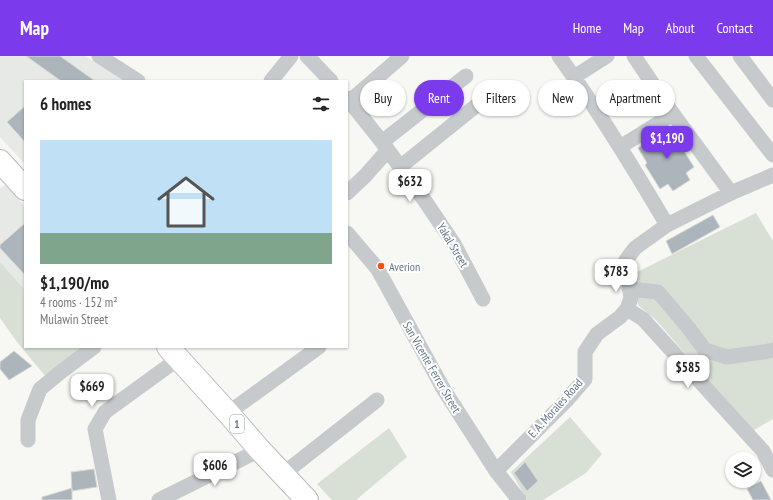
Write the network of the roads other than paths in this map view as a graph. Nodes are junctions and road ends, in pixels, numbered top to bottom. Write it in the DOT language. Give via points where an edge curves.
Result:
graph roads {
  1 [pos="99,56"];
  2 [pos="291,56"];
  3 [pos="402,56"];
  4 [pos="559,56"];
  5 [pos="607,56"];
  6 [pos="634,56"];
  7 [pos="696,56"];
  8 [pos="740,56"];
  9 [pos="314,58"];
  10 [pos="466,76"];
  11 [pos="574,77"];
  12 [pos="136,80"];
  13 [pos="272,80"];
  14 [pos="330,80"];
  15 [pos="650,80"];
  16 [pos="348,100"];
  17 [pos="773,100"];
  18 [pos="472,109"];
  19 [pos="670,116"];
  20 [pos="674,116"];
  21 [pos="385,146"];
  22 [pos="620,146"];
  23 [pos="773,155"];
  24 [pos="0,161"];
  25 [pos="400,167"];
  26 [pos="773,175"];
  27 [pos="24,188"];
  28 [pos="348,192"];
  29 [pos="731,193"];
  30 [pos="667,225"];
  31 [pos="348,234"];
  32 [pos="629,289"];
  33 [pos="483,299"];
  34 [pos="627,309"];
  35 [pos="93,348"];
  36 [pos="318,348"];
  37 [pos="773,350"];
  38 [pos="173,353"];
  39 [pos="377,400"];
  40 [pos="228,413"];
  41 [pos="28,440"];
  42 [pos="260,450"];
  43 [pos="772,466"];
  44 [pos="496,471"];
  45 [pos="283,474"];
  46 [pos="109,500"];
  47 [pos="159,500"];
  48 [pos="307,500"];
  49 [pos="519,500"];
  1 -- 12 [label="street"];
  2 -- 13 [label="street"];
  3 -- 16 [label="street"];
  4 -- 11 [label="street"];
  5 -- 11 [label="street"];
  6 -- 15 [label="street"];
  7 -- 23 [label="street"];
  8 -- 17 [label="street"];
  9 -- 14 [label="street"];
  10 -- 21 [label="street"];
  11 -- 22 [label="street"];
  16 -- 21 [label="street, Yakal Street"];
  18 -- 25 [label="street"];
  19 -- 22 [label="street"];
  20 -- 29 [label="street"];
  21 -- 25 [label="street, Yakal Street"];
  21 -- 28 [label="street" via="366,176"];
  22 -- 30 [label="street"];
  24 -- 27 [label="highway"];
  25 -- 33 [label="street, Yakal Street" via="454,244"];
  26 -- 29 [label="street"];
  29 -- 30 [label="street"];
  30 -- 32 [label="street" via="634,248 626,260"];
  31 -- 44 [label="street, San Vicente Ferrer Street" via="377,268 444,390"];
  32 -- 34 [label="street"];
  32 -- 37 [label="street" via="658,292 706,350 726,357"];
  34 -- 43 [label="street" via="643,319 764,451"];
  34 -- 44 [label="street, E. A. Morales Road" via="597,334 585,352 585,379"];
  35 -- 41 [label="street" via="40,389 28,420"];
  36 -- 40 [label="street"];
  38 -- 40 [label="highway, 1"];
  38 -- 46 [label="street" via="105,412 95,429"];
  39 -- 45 [label="street"];
  40 -- 42 [label="highway, 1"];
  42 -- 45 [label="highway, 1"];
  42 -- 47 [label="street"];
  44 -- 49 [label="street, San Vicente Ferrer Street"];
  45 -- 48 [label="highway, 1"];
}
